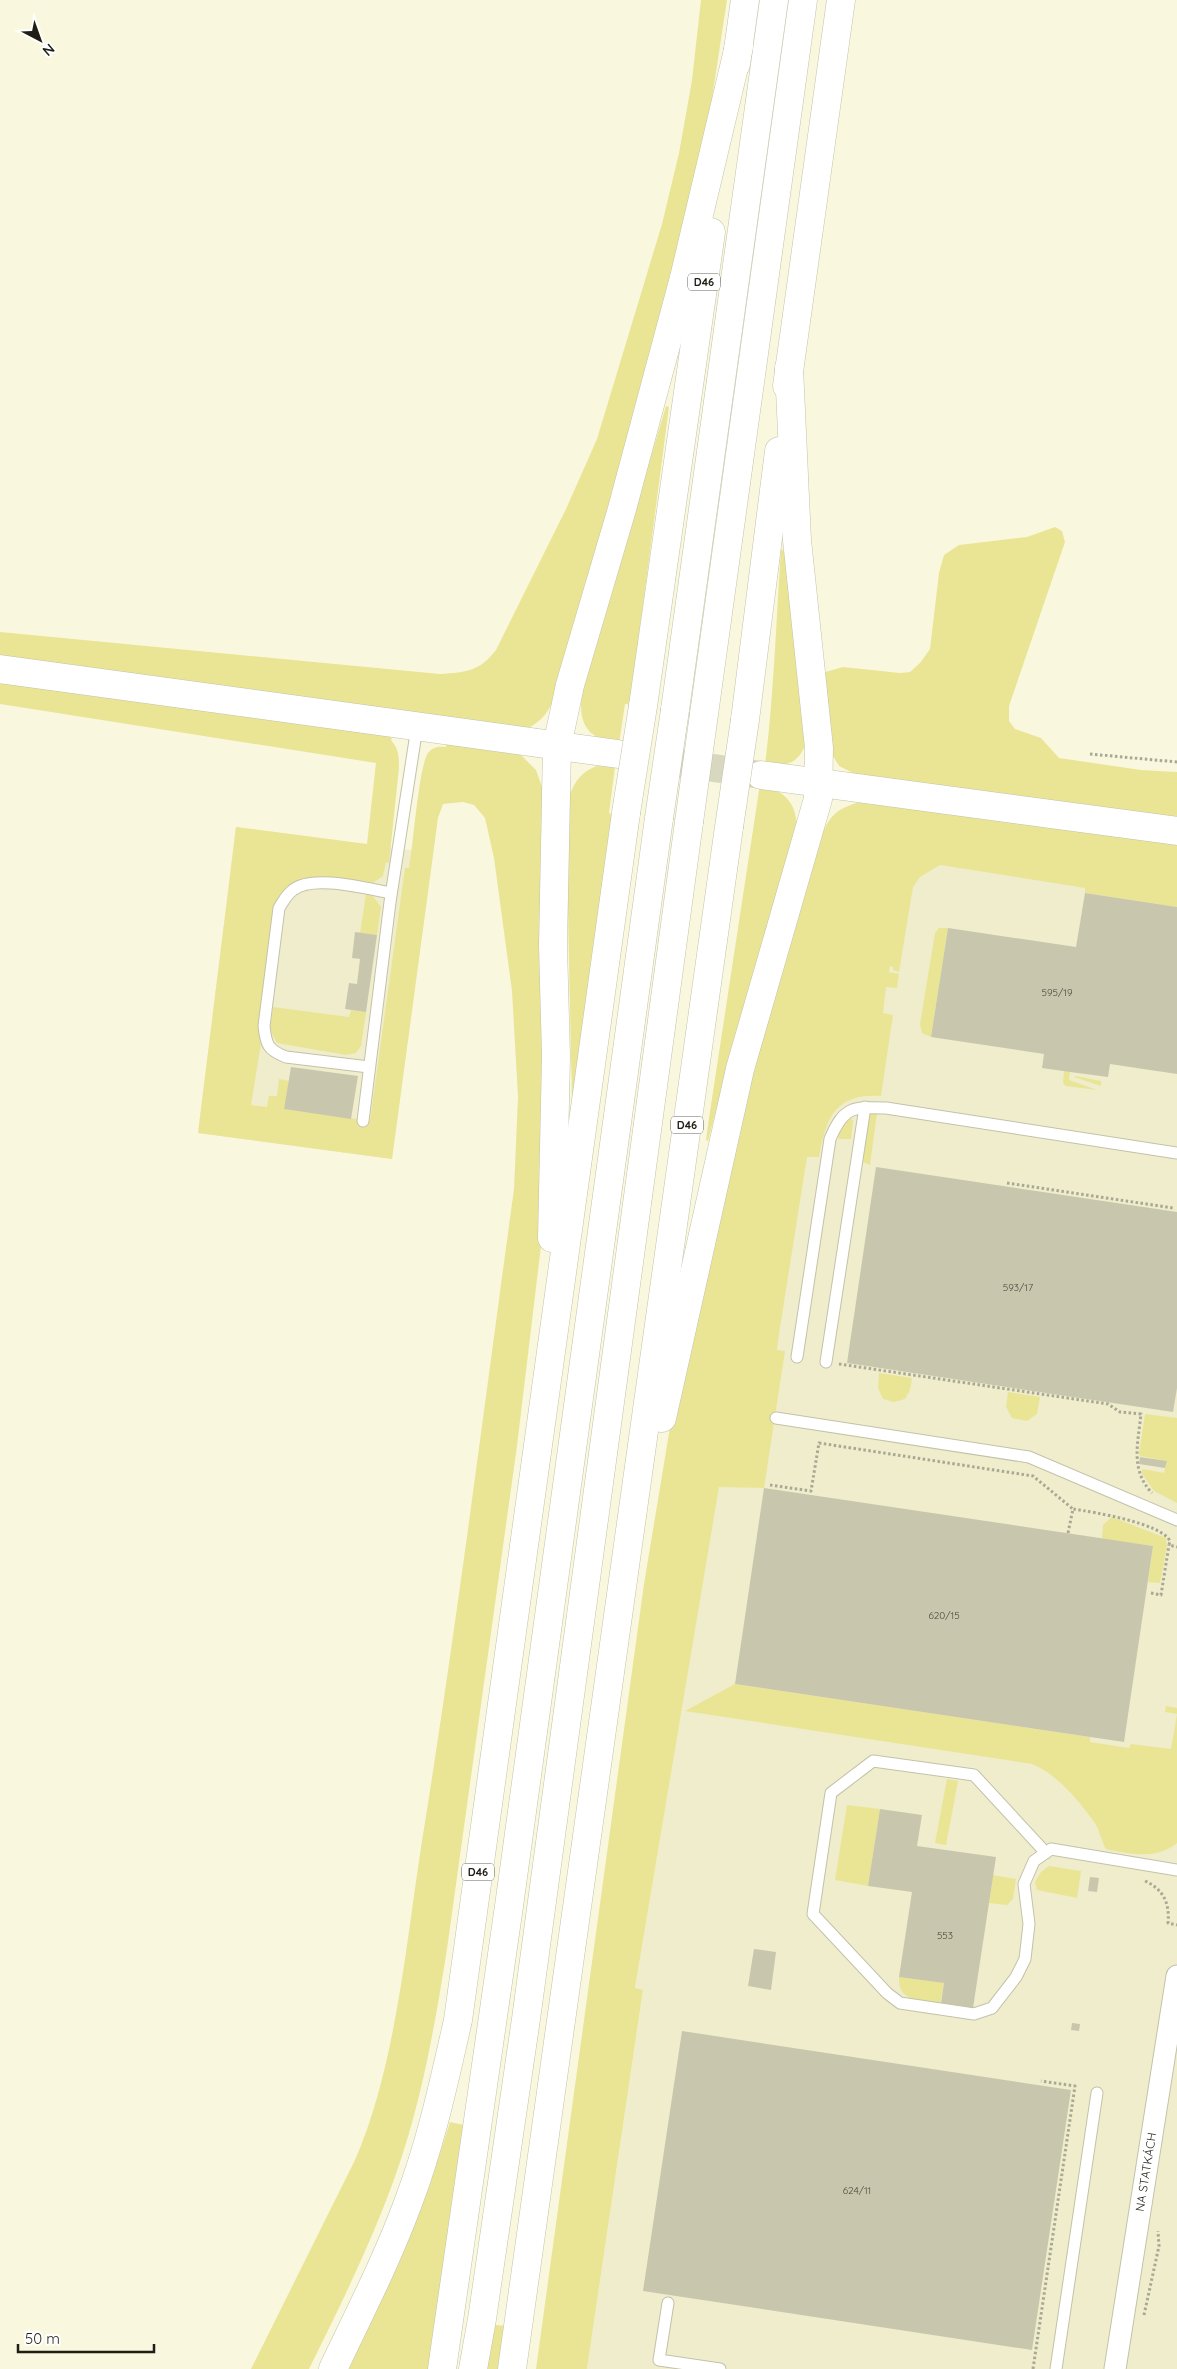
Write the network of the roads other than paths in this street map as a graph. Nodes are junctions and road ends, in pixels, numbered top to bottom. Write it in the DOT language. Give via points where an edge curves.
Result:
graph roads {
  1 [pos="745,0"];
  2 [pos="774,0"];
  3 [pos="803,0"];
  4 [pos="841,0"];
  5 [pos="739,46"];
  6 [pos="789,368"];
  7 [pos="0,668"];
  8 [pos="417,726"];
  9 [pos="557,746"];
  10 [pos="618,754"];
  11 [pos="761,775"];
  12 [pos="820,782"];
  13 [pos="1177,831"];
  14 [pos="391,893"];
  15 [pos="369,1067"];
  16 [pos="865,1107"];
  17 [pos="363,1121"];
  18 [pos="1177,1153"];
  19 [pos="550,1355"];
  20 [pos="797,1357"];
  21 [pos="826,1362"];
  22 [pos="776,1418"];
  23 [pos="1177,1520"];
  24 [pos="618,1620"];
  25 [pos="1046,1853"];
  26 [pos="1177,1870"];
  27 [pos="1177,1976"];
  28 [pos="1097,2093"];
  29 [pos="668,2302"];
  30 [pos="333,2369"];
  31 [pos="442,2369"];
  32 [pos="473,2369"];
  33 [pos="512,2369"];
  34 [pos="720,2369"];
  35 [pos="1056,2369"];
  36 [pos="1115,2369"];
  1 -- 5 [label="main road, D46"];
  2 -- 31 [label="main road, bridge"];
  3 -- 32 [label="main road, bridge" via="526,2019"];
  4 -- 6 [label="main road, D46"];
  5 -- 9 [label="main road" via="684,278 622,509 570,685"];
  5 -- 19 [label="main road, D46, bridge"];
  6 -- 12 [label="main road" via="797,540"];
  6 -- 24 [label="main road, D46, bridge" via="745,720"];
  7 -- 8 [label="main road"];
  8 -- 9 [label="main road"];
  8 -- 14 [label="lane"];
  9 -- 10 [label="main road"];
  9 -- 19 [label="main road" via="556,1056"];
  11 -- 12 [label="main road"];
  12 -- 13 [label="main road"];
  12 -- 24 [label="main road" via="814,816 740,1068"];
  14 -- 15 [label="lane"];
  14 -- 15 [label="lane" via="329,883 306,883 286,896 280,908 264,1026 266,1043 275,1053"];
  15 -- 17 [label="lane"];
  16 -- 18 [label="lane"];
  16 -- 20 [label="lane" via="845,1114 836,1124 830,1139"];
  16 -- 21 [label="lane"];
  19 -- 30 [label="main road, D46" via="458,2020 438,2107 408,2203"];
  22 -- 23 [label="lane" via="1029,1457"];
  24 -- 33 [label="main road, D46"];
  25 -- 25 [label="lane" via="1034,1861 1024,1884 1029,1924 1025,1959 1016,1977 992,2008 974,2014 900,2003 813,1914 831,1793 873,1760 974,1775"];
  25 -- 26 [label="lane" via="1051,1850"];
  27 -- 36 [label="street, NA STATKÁCH"];
  28 -- 35 [label="lane"];
  29 -- 34 [label="lane" via="659,2360"];
}
